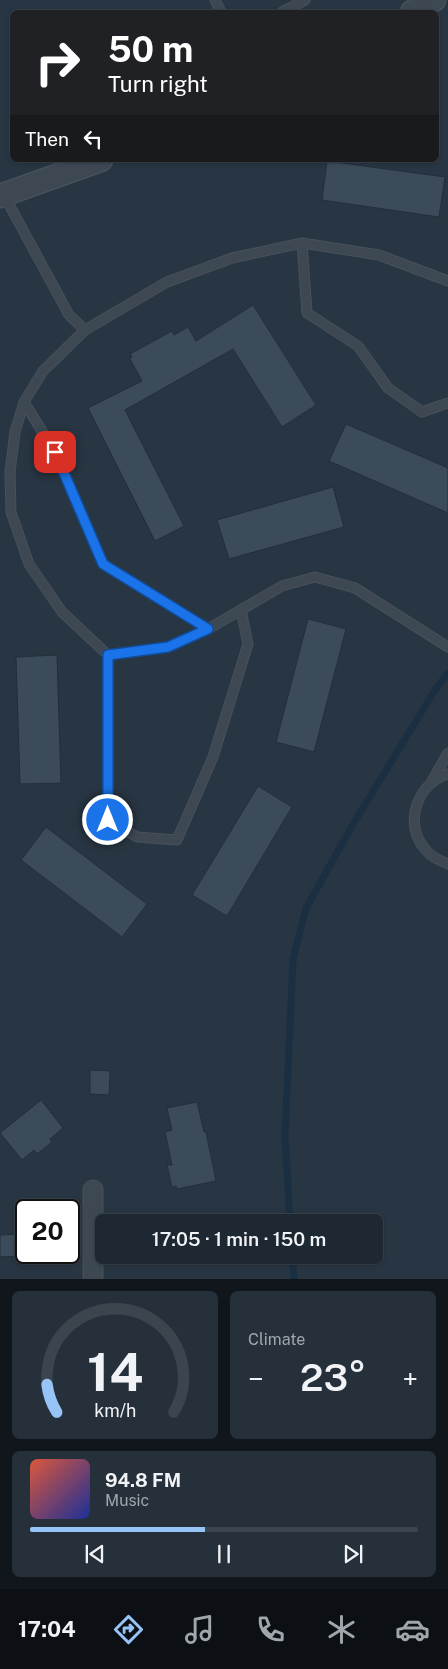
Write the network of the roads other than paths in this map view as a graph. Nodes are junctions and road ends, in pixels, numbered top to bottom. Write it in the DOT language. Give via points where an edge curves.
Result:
graph roads {
  1 [pos="305,0"];
  2 [pos="434,0"];
  3 [pos="286,10"];
  4 [pos="416,10"];
  5 [pos="96,162"];
  6 [pos="2,196"];
  7 [pos="302,243"];
  8 [pos="448,281"];
  9 [pos="85,330"];
  10 [pos="24,402"];
  11 [pos="448,403"];
  12 [pos="241,610"];
  13 [pos="208,629"];
  14 [pos="448,647"];
  15 [pos="108,655"];
  16 [pos="448,753"];
  17 [pos="448,774"];
  18 [pos="432,782"];
  19 [pos="448,864"];
  20 [pos="93,1190"];
  21 [pos="93,1279"];
  1 -- 3 [label="lane"];
  2 -- 4 [label="street"];
  5 -- 6 [label="street"];
  6 -- 9 [label="lane" via="69,315"];
  7 -- 8 [label="lane" via="379,255"];
  7 -- 9 [label="lane" via="232,258 167,282"];
  7 -- 11 [label="lane" via="307,313 358,346 388,388 422,412"];
  9 -- 10 [label="lane" via="43,371"];
  10 -- 13 [label="lane" via="55,452 103,564"];
  10 -- 15 [label="lane" via="15,432 10,472 11,512 29,564 62,612"];
  12 -- 13 [label="lane"];
  12 -- 14 [label="lane" via="282,586 315,577 355,588"];
  12 -- 15 [label="lane" via="248,644 213,757 177,840 137,837 108,820"];
  13 -- 15 [label="lane" via="168,647"];
  16 -- 18 [label="lane"];
  17 -- 18 [label="lane"];
  18 -- 19 [label="lane" via="418,800 414,822 417,837 425,849"];
  20 -- 21 [label="street"];
}
